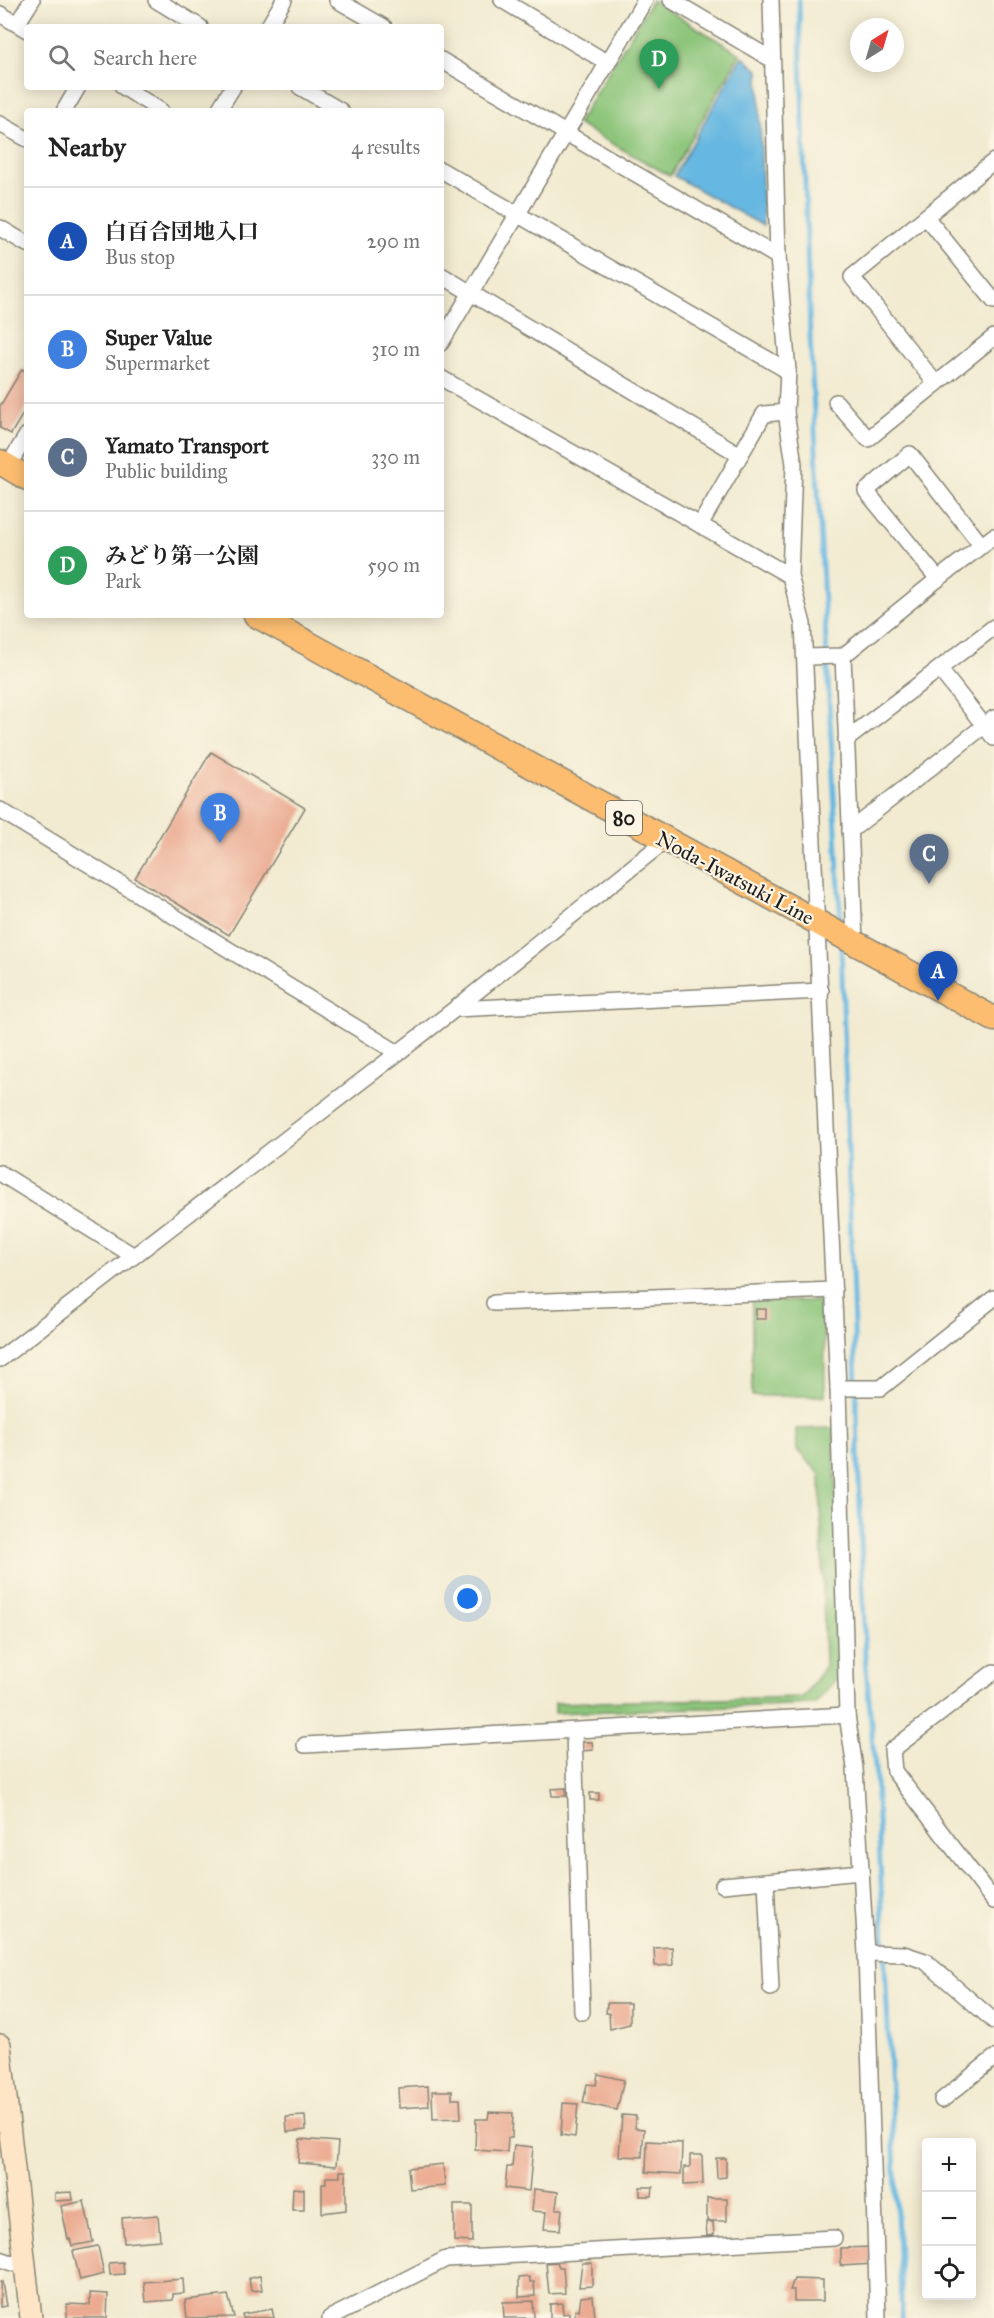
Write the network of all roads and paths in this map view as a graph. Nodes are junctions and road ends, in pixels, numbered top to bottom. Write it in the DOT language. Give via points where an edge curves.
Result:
graph roads {
  1 [pos="32,0"];
  2 [pos="156,0"];
  3 [pos="284,0"];
  4 [pos="337,0"];
  5 [pos="502,0"];
  6 [pos="645,0"];
  7 [pos="671,0"];
  8 [pos="771,0"];
  9 [pos="0,14"];
  10 [pos="195,24"];
  11 [pos="270,24"];
  12 [pos="379,24"];
  13 [pos="22,27"];
  14 [pos="771,58"];
  15 [pos="444,62"];
  16 [pos="608,63"];
  17 [pos="76,90"];
  18 [pos="128,90"];
  19 [pos="231,90"];
  20 [pos="305,90"];
  21 [pos="66,108"];
  22 [pos="156,108"];
  23 [pos="220,108"];
  24 [pos="336,108"];
  25 [pos="0,124"];
  26 [pos="566,133"];
  27 [pos="24,137"];
  28 [pos="994,161"];
  29 [pos="444,172"];
  30 [pos="517,215"];
  31 [pos="926,217"];
  32 [pos="0,228"];
  33 [pos="24,242"];
  34 [pos="778,257"];
  35 [pos="444,277"];
  36 [pos="471,292"];
  37 [pos="994,301"];
  38 [pos="994,337"];
  39 [pos="444,338"];
  40 [pos="788,371"];
  41 [pos="444,380"];
  42 [pos="936,384"];
  43 [pos="836,402"];
  44 [pos="786,412"];
  45 [pos="24,442"];
  46 [pos="740,455"];
  47 [pos="12,469"];
  48 [pos="700,525"];
  49 [pos="988,541"];
  50 [pos="790,576"];
  51 [pos="938,579"];
  52 [pos="269,618"];
  53 [pos="994,627"];
  54 [pos="843,656"];
  55 [pos="805,657"];
  56 [pos="940,670"];
  57 [pos="989,722"];
  58 [pos="994,738"];
  59 [pos="846,740"];
  60 [pos="0,810"];
  61 [pos="850,831"];
  62 [pos="665,841"];
  63 [pos="818,922"];
  64 [pos="855,942"];
  65 [pos="821,991"];
  66 [pos="454,1009"];
  67 [pos="994,1019"];
  68 [pos="398,1053"];
  69 [pos="0,1173"];
  70 [pos="134,1256"];
  71 [pos="834,1290"];
  72 [pos="994,1298"];
  73 [pos="494,1303"];
  74 [pos="0,1359"];
  75 [pos="838,1388"];
  76 [pos="994,1672"];
  77 [pos="847,1715"];
  78 [pos="574,1731"];
  79 [pos="305,1745"];
  80 [pos="861,1872"];
  81 [pos="766,1881"];
  82 [pos="723,1886"];
  83 [pos="994,1901"];
  84 [pos="866,1953"];
  85 [pos="771,1988"];
  86 [pos="582,2012"];
  87 [pos="994,2021"];
  88 [pos="0,2045"];
  89 [pos="994,2058"];
  90 [pos="942,2100"];
  91 [pos="834,2238"];
  92 [pos="0,2259"];
  93 [pos="24,2267"];
  94 [pos="31,2318"];
  95 [pos="330,2318"];
  96 [pos="878,2318"];
  1 -- 13 [label="street"];
  2 -- 10 [label="street"];
  3 -- 11 [label="street"];
  4 -- 12 [label="street"];
  5 -- 16 [label="street"];
  6 -- 16 [label="street"];
  7 -- 14 [label="street"];
  8 -- 14 [label="street"];
  9 -- 13 [label="street"];
  14 -- 34 [label="street"];
  15 -- 26 [label="street"];
  16 -- 26 [label="street"];
  17 -- 21 [label="street"];
  18 -- 22 [label="street"];
  19 -- 23 [label="street"];
  20 -- 24 [label="street"];
  25 -- 27 [label="street"];
  26 -- 30 [label="street"];
  26 -- 34 [label="street"];
  28 -- 31 [label="street"];
  29 -- 30 [label="street"];
  30 -- 36 [label="street"];
  30 -- 40 [label="street"];
  31 -- 37 [label="street"];
  31 -- 42 [label="street" via="852,277"];
  32 -- 33 [label="street"];
  34 -- 40 [label="street"];
  35 -- 36 [label="street"];
  36 -- 39 [label="street"];
  36 -- 46 [label="street"];
  38 -- 42 [label="street"];
  40 -- 44 [label="street"];
  41 -- 48 [label="street"];
  42 -- 43 [label="street" via="868,439"];
  44 -- 46 [label="street" via="764,414"];
  44 -- 50 [label="street" via="794,464"];
  45 -- 47 [label="street"];
  46 -- 48 [label="street"];
  48 -- 50 [label="street"];
  49 -- 51 [label="street"];
  49 -- 51 [label="street" via="910,454 866,491"];
  50 -- 55 [label="street" via="803,624"];
  51 -- 54 [label="street"];
  52 -- 62 [label="main road, Noda-Iwatsuki Line / 80"];
  53 -- 56 [label="street"];
  54 -- 55 [label="street"];
  54 -- 59 [label="street"];
  55 -- 63 [label="street"];
  56 -- 57 [label="street"];
  56 -- 59 [label="street"];
  57 -- 58 [label="street"];
  57 -- 61 [label="street"];
  59 -- 61 [label="street"];
  60 -- 68 [label="street"];
  61 -- 64 [label="street"];
  62 -- 63 [label="main road, Noda-Iwatsuki Line / 80"];
  62 -- 66 [label="street"];
  63 -- 64 [label="main road, Noda-Iwatsuki Line / 80"];
  63 -- 65 [label="street"];
  64 -- 67 [label="main road, Noda-Iwatsuki Line / 80"];
  65 -- 66 [label="street"];
  65 -- 71 [label="street"];
  66 -- 68 [label="street"];
  68 -- 70 [label="street"];
  69 -- 70 [label="street"];
  70 -- 74 [label="street"];
  71 -- 73 [label="street"];
  71 -- 75 [label="street"];
  72 -- 75 [label="street" via="880,1388"];
  75 -- 77 [label="street"];
  76 -- 83 [label="street" via="892,1750 894,1770"];
  77 -- 78 [label="street"];
  77 -- 80 [label="street" via="855,1768"];
  78 -- 79 [label="street"];
  78 -- 86 [label="street"];
  80 -- 81 [label="street"];
  80 -- 84 [label="street"];
  81 -- 82 [label="street"];
  81 -- 85 [label="street"];
  84 -- 87 [label="street" via="904,1954 925,1961"];
  84 -- 96 [label="street"];
  88 -- 93 [label="street"];
  89 -- 90 [label="street"];
  91 -- 95 [label="street" via="446,2259"];
  92 -- 93 [label="street"];
  93 -- 94 [label="street"];
}
